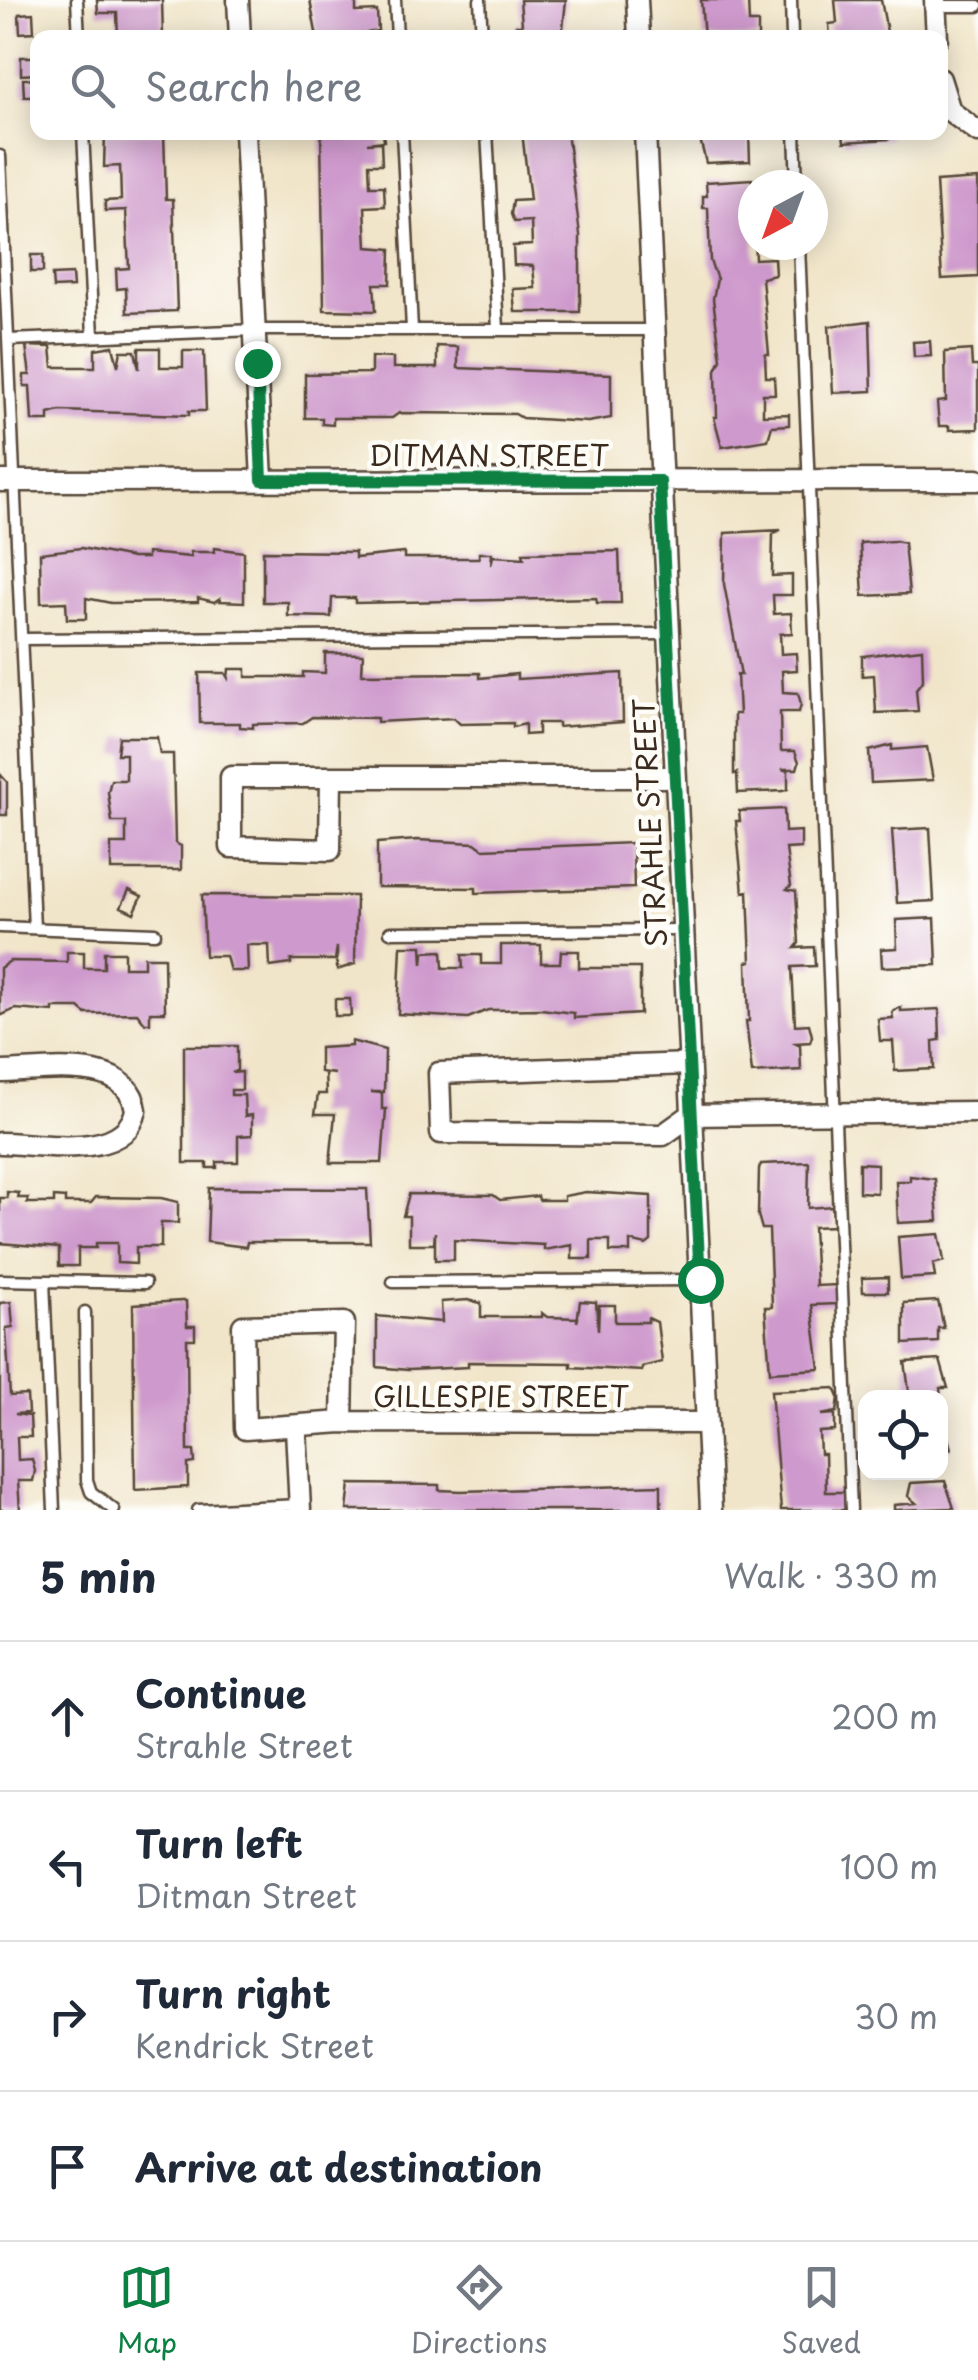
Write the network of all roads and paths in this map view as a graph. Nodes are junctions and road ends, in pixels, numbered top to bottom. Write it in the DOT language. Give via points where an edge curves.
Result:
graph roads {
  1 [pos="77,0"];
  2 [pos="238,0"];
  3 [pos="395,0"];
  4 [pos="480,0"];
  5 [pos="637,0"];
  6 [pos="791,0"];
  7 [pos="935,3"];
  8 [pos="978,6"];
  9 [pos="79,30"];
  10 [pos="240,30"];
  11 [pos="397,30"];
  12 [pos="482,30"];
  13 [pos="639,30"];
  14 [pos="792,30"];
  15 [pos="936,30"];
  16 [pos="948,105"];
  17 [pos="969,126"];
  18 [pos="83,140"];
  19 [pos="245,140"];
  20 [pos="402,140"];
  21 [pos="488,140"];
  22 [pos="644,140"];
  23 [pos="795,140"];
  24 [pos="0,156"];
  25 [pos="796,170"];
  26 [pos="799,260"];
  27 [pos="255,330"];
  28 [pos="412,330"];
  29 [pos="498,330"];
  30 [pos="656,330"];
  31 [pos="94,336"];
  32 [pos="10,340"];
  33 [pos="8,480"];
  34 [pos="262,480"];
  35 [pos="978,480"];
  36 [pos="660,481"];
  37 [pos="806,481"];
  38 [pos="668,634"];
  39 [pos="22,639"];
  40 [pos="331,777"];
  41 [pos="675,777"];
  42 [pos="0,927"];
  43 [pos="34,928"];
  44 [pos="682,930"];
  45 [pos="390,932"];
  46 [pos="155,933"];
  47 [pos="689,1064"];
  48 [pos="0,1072"];
  49 [pos="978,1112"];
  50 [pos="838,1113"];
  51 [pos="691,1114"];
  52 [pos="0,1143"];
  53 [pos="0,1280"];
  54 [pos="700,1280"];
  55 [pos="44,1281"];
  56 [pos="145,1282"];
  57 [pos="393,1282"];
  58 [pos="85,1312"];
  59 [pos="342,1422"];
  60 [pos="706,1423"];
  61 [pos="296,1428"];
  62 [pos="300,1508"];
  63 [pos="54,1510"];
  64 [pos="114,1510"];
  65 [pos="198,1510"];
  66 [pos="711,1510"];
  67 [pos="851,1510"];
  1 -- 9 [label="lane"];
  2 -- 10 [label="street"];
  3 -- 11 [label="lane"];
  4 -- 12 [label="lane"];
  5 -- 13 [label="street"];
  6 -- 14 [label="lane"];
  7 -- 8 [label="lane"];
  7 -- 15 [label="street"];
  16 -- 17 [label="street"];
  18 -- 31 [label="lane"];
  19 -- 27 [label="street"];
  20 -- 28 [label="lane"];
  21 -- 29 [label="lane"];
  22 -- 30 [label="street, STRAHLE STREET"];
  23 -- 25 [label="lane"];
  24 -- 32 [label="lane"];
  26 -- 37 [label="lane"];
  27 -- 28 [label="lane"];
  27 -- 31 [label="lane"];
  27 -- 34 [label="street"];
  28 -- 29 [label="lane"];
  29 -- 30 [label="lane"];
  30 -- 36 [label="street, STRAHLE STREET"];
  31 -- 32 [label="lane"];
  32 -- 33 [label="lane"];
  33 -- 34 [label="street, DITMAN STREET"];
  33 -- 39 [label="lane"];
  34 -- 36 [label="street, DITMAN STREET"];
  35 -- 37 [label="street, DITMAN STREET"];
  36 -- 37 [label="street, DITMAN STREET"];
  36 -- 38 [label="street, STRAHLE STREET"];
  37 -- 50 [label="lane"];
  38 -- 39 [label="lane"];
  38 -- 41 [label="street, STRAHLE STREET"];
  39 -- 43 [label="lane"];
  40 -- 40 [label="street" via="231,778 231,846 330,850"];
  40 -- 41 [label="street"];
  41 -- 44 [label="street, STRAHLE STREET"];
  42 -- 43 [label="lane"];
  43 -- 46 [label="lane"];
  44 -- 45 [label="lane"];
  44 -- 47 [label="street, STRAHLE STREET"];
  47 -- 51 [label="street, STRAHLE STREET"];
  47 -- 51 [label="street" via="439,1074 441,1133 664,1136"];
  48 -- 52 [label="street" via="110,1074 131,1091 136,1110 131,1126 106,1142"];
  49 -- 50 [label="street"];
  50 -- 51 [label="street"];
  50 -- 67 [label="lane"];
  51 -- 54 [label="street, STRAHLE STREET"];
  53 -- 55 [label="lane"];
  54 -- 57 [label="lane"];
  54 -- 60 [label="street, STRAHLE STREET"];
  55 -- 56 [label="lane"];
  55 -- 63 [label="lane"];
  58 -- 64 [label="lane" via="87,1480 91,1492"];
  59 -- 60 [label="street, GILLESPIE STREET"];
  59 -- 61 [label="street, GILLESPIE STREET"];
  59 -- 61 [label="street, GILLESPIE STREET" via="344,1324 242,1326 245,1429"];
  60 -- 66 [label="street, STRAHLE STREET"];
  61 -- 62 [label="street"];
  62 -- 65 [label="lane"];
}
